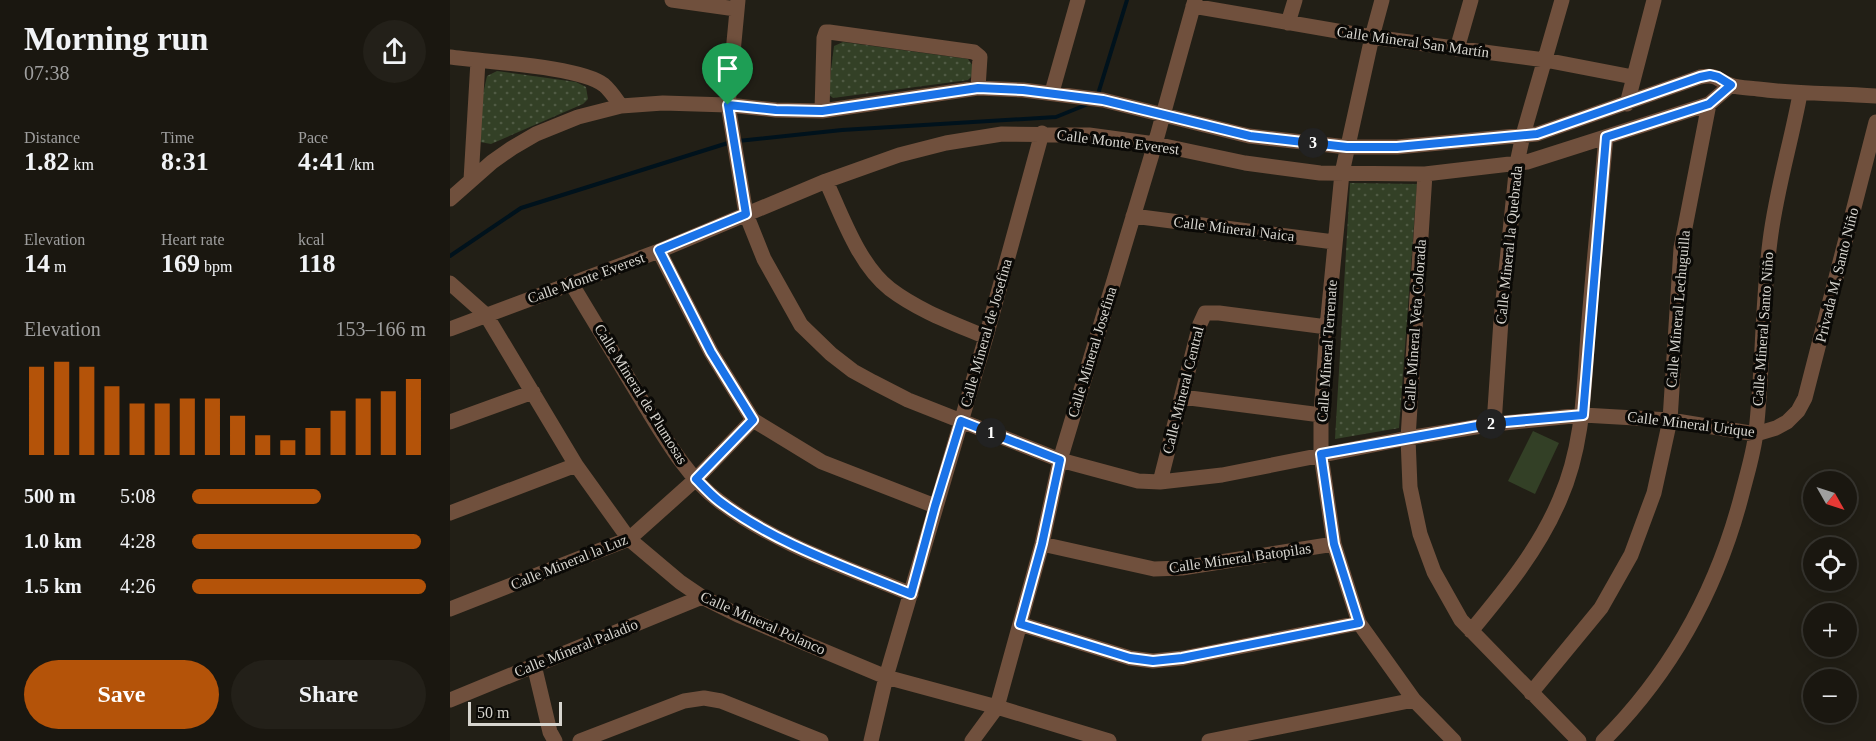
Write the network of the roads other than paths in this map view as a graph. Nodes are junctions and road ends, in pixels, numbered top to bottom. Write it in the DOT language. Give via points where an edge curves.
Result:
graph roads {
  1 [pos="672,0"];
  2 [pos="1078,0"];
  3 [pos="1295,0"];
  4 [pos="1382,0"];
  5 [pos="1471,0"];
  6 [pos="1562,0"];
  7 [pos="1654,0"];
  8 [pos="1194,3"];
  9 [pos="737,4"];
  10 [pos="1288,23"];
  11 [pos="1372,37"];
  12 [pos="1457,49"];
  13 [pos="450,57"];
  14 [pos="1545,60"];
  15 [pos="478,61"];
  16 [pos="1633,77"];
  17 [pos="1731,85"];
  18 [pos="978,88"];
  19 [pos="1052,92"];
  20 [pos="1800,94"];
  21 [pos="1876,96"];
  22 [pos="1627,104"];
  23 [pos="1709,104"];
  24 [pos="728,105"];
  25 [pos="621,106"];
  26 [pos="822,111"];
  27 [pos="1162,115"];
  28 [pos="1876,122"];
  29 [pos="1042,134"];
  30 [pos="1523,135"];
  31 [pos="1606,137"];
  32 [pos="1155,144"];
  33 [pos="1347,147"];
  34 [pos="1517,163"];
  35 [pos="1342,173"];
  36 [pos="1425,174"];
  37 [pos="471,180"];
  38 [pos="826,181"];
  39 [pos="450,199"];
  40 [pos="746,214"];
  41 [pos="1133,216"];
  42 [pos="1335,242"];
  43 [pos="659,250"];
  44 [pos="450,283"];
  45 [pos="571,284"];
  46 [pos="486,315"];
  47 [pos="1327,327"];
  48 [pos="450,329"];
  49 [pos="986,337"];
  50 [pos="533,392"];
  51 [pos="1182,397"];
  52 [pos="1321,415"];
  53 [pos="1583,415"];
  54 [pos="753,420"];
  55 [pos="1670,420"];
  56 [pos="961,421"];
  57 [pos="450,422"];
  58 [pos="1787,422"];
  59 [pos="1494,423"];
  60 [pos="1756,434"];
  61 [pos="1408,438"];
  62 [pos="1321,454"];
  63 [pos="1060,460"];
  64 [pos="576,465"];
  65 [pos="696,479"];
  66 [pos="1160,482"];
  67 [pos="935,506"];
  68 [pos="450,513"];
  69 [pos="629,539"];
  70 [pos="1042,544"];
  71 [pos="1334,544"];
  72 [pos="911,594"];
  73 [pos="702,597"];
  74 [pos="450,609"];
  75 [pos="1359,623"];
  76 [pos="1020,624"];
  77 [pos="1471,632"];
  78 [pos="534,665"];
  79 [pos="886,677"];
  80 [pos="1531,693"];
  81 [pos="450,700"];
  82 [pos="1414,700"];
  83 [pos="997,707"];
  84 [pos="554,740"];
  85 [pos="1217,740"];
  86 [pos="580,741"];
  87 [pos="821,741"];
  88 [pos="871,741"];
  89 [pos="972,741"];
  90 [pos="1109,741"];
  91 [pos="1454,741"];
  92 [pos="1579,741"];
  93 [pos="1603,741"];
  1 -- 9 [label="street"];
  2 -- 19 [label="street"];
  3 -- 10 [label="street"];
  4 -- 11 [label="street, Calle Mineral Terrenate"];
  5 -- 12 [label="street"];
  6 -- 14 [label="street, Calle Mineral la Quebrada"];
  7 -- 16 [label="street"];
  8 -- 10 [label="street, Calle Mineral San Martín"];
  8 -- 27 [label="street, Calle Mineral Josefina"];
  9 -- 24 [label="street, Calle Mineral Urique"];
  10 -- 11 [label="street, Calle Mineral San Martín"];
  11 -- 12 [label="street, Calle Mineral San Martín"];
  11 -- 33 [label="street, Calle Mineral Terrenate"];
  12 -- 14 [label="street, Calle Mineral San Martín"];
  13 -- 15 [label="street"];
  14 -- 16 [label="street, Calle Mineral San Martín"];
  14 -- 30 [label="street, Calle Mineral la Quebrada"];
  15 -- 25 [label="street" via="561,70 593,79 604,85"];
  15 -- 37 [label="street"];
  16 -- 22 [label="street"];
  17 -- 20 [label="street, Calle Monte Everest"];
  17 -- 22 [label="street, Calle Monte Everest" via="1710,75"];
  17 -- 23 [label="street, Calle Monte Everest"];
  18 -- 19 [label="street, Calle Monte Everest"];
  18 -- 26 [label="street, Calle Monte Everest"];
  18 -- 26 [label="street" via="979,55 975,52 826,32"];
  19 -- 27 [label="street, Calle Monte Everest"];
  20 -- 21 [label="street, Calle Monte Everest"];
  20 -- 60 [label="street, Calle Mineral Santo Niño" via="1770,241"];
  22 -- 30 [label="street, Calle Monte Everest" via="1537,134"];
  23 -- 31 [label="street, Calle Monte Everest"];
  23 -- 55 [label="street, Calle Mineral Lechuguilla" via="1681,248"];
  24 -- 25 [label="street, Calle Monte Everest"];
  24 -- 26 [label="street, Calle Monte Everest"];
  24 -- 40 [label="street, Calle Mineral Urique"];
  25 -- 37 [label="street, Calle Monte Everest" via="578,117 536,134"];
  27 -- 32 [label="street, Calle Mineral Josefina"];
  27 -- 33 [label="street, Calle Monte Everest" via="1250,136"];
  28 -- 58 [label="street, Privada M. Santo Niño" via="1805,398"];
  29 -- 32 [label="street, Calle Monte Everest" via="1089,135"];
  29 -- 38 [label="street, Calle Monte Everest" via="1002,134 946,143"];
  29 -- 49 [label="street, Calle Mineral de Josefina"];
  30 -- 33 [label="street, Calle Monte Everest" via="1433,145"];
  30 -- 34 [label="street, Calle Mineral la Quebrada"];
  31 -- 34 [label="street, Calle Monte Everest"];
  31 -- 53 [label="street"];
  32 -- 35 [label="street, Calle Monte Everest" via="1245,163"];
  32 -- 41 [label="street, Calle Mineral Josefina"];
  33 -- 35 [label="street, Calle Mineral Terrenate"];
  34 -- 36 [label="street, Calle Monte Everest"];
  34 -- 59 [label="street, Calle Mineral la Quebrada"];
  35 -- 36 [label="street, Calle Monte Everest"];
  35 -- 42 [label="street, Calle Mineral Terrenate"];
  36 -- 61 [label="street, Calle Mineral Veta Colorada"];
  37 -- 39 [label="street, Calle Monte Everest"];
  38 -- 40 [label="street, Calle Monte Everest"];
  38 -- 49 [label="street" via="850,234 888,287 929,312"];
  40 -- 43 [label="street, Calle Monte Everest"];
  40 -- 56 [label="street, Calle Mineral Urique" via="790,308 816,341 853,371 908,400"];
  41 -- 42 [label="street, Calle Mineral Naica"];
  41 -- 63 [label="street, Calle Mineral Josefina"];
  42 -- 47 [label="street, Calle Mineral Terrenate"];
  43 -- 45 [label="street, Calle Monte Everest"];
  43 -- 54 [label="street" via="711,352"];
  44 -- 46 [label="street, Calle Mineral Polanco"];
  45 -- 46 [label="street, Calle Monte Everest"];
  45 -- 65 [label="street, Calle Mineral de Plumosas" via="660,430"];
  46 -- 48 [label="street, Calle Monte Everest"];
  46 -- 50 [label="street, Calle Mineral Polanco"];
  47 -- 51 [label="street, Calle Mineral Central" via="1205,314"];
  47 -- 52 [label="street, Calle Mineral Terrenate"];
  49 -- 56 [label="street, Calle Mineral de Josefina"];
  50 -- 57 [label="street"];
  50 -- 64 [label="street, Calle Mineral Polanco"];
  51 -- 52 [label="street"];
  51 -- 66 [label="street, Calle Mineral Central"];
  52 -- 62 [label="street, Calle Mineral Terrenate"];
  53 -- 55 [label="street, Calle Mineral Urique"];
  53 -- 59 [label="street, Calle Mineral Urique"];
  53 -- 77 [label="street" via="1571,469 1553,515 1512,581"];
  54 -- 65 [label="street, Calle Mineral la Luz"];
  54 -- 67 [label="street" via="831,466"];
  55 -- 60 [label="street, Calle Mineral Urique"];
  55 -- 80 [label="street, Calle Mineral Lechuguilla" via="1654,493 1631,555 1601,608"];
  56 -- 63 [label="street, Calle Mineral Urique"];
  56 -- 67 [label="street, Calle Mineral de Josefina"];
  58 -- 60 [label="street, Calle Mineral Urique"];
  59 -- 61 [label="street, Calle Mineral Urique"];
  60 -- 93 [label="street, Calle Mineral Santo Niño" via="1730,537 1696,616 1656,680"];
  61 -- 62 [label="street, Calle Mineral Urique"];
  61 -- 77 [label="street, Calle Mineral Veta Colorada" via="1410,487 1420,534 1442,588"];
  62 -- 66 [label="street, Calle Mineral Urique" via="1222,475"];
  62 -- 71 [label="street, Calle Mineral Terrenate"];
  63 -- 66 [label="street, Calle Mineral Urique" via="1138,481"];
  63 -- 70 [label="street, Calle Mineral Josefina"];
  64 -- 68 [label="street"];
  64 -- 69 [label="street, Calle Mineral Polanco"];
  65 -- 69 [label="street, Calle Mineral la Luz"];
  65 -- 72 [label="street, Calle Mineral de Plumosas" via="752,523"];
  67 -- 72 [label="street, Calle Mineral de Josefina"];
  69 -- 73 [label="street, Calle Mineral Polanco"];
  69 -- 74 [label="street, Calle Mineral la Luz"];
  70 -- 71 [label="street, Calle Mineral Batopilas" via="1154,569"];
  70 -- 76 [label="street, Calle Mineral Josefina"];
  71 -- 75 [label="street, Calle Mineral Terrenate"];
  72 -- 79 [label="street, Calle Mineral de Josefina"];
  73 -- 78 [label="street, Calle Mineral Paladio"];
  73 -- 79 [label="street, Calle Mineral Polanco"];
  75 -- 76 [label="street" via="1153,661 1110,653"];
  75 -- 82 [label="street, Calle Mineral Terrenate"];
  76 -- 83 [label="street, Calle Mineral Josefina"];
  77 -- 80 [label="street, Calle Mineral Veta Colorada"];
  78 -- 81 [label="street, Calle Mineral Paladio"];
  78 -- 84 [label="street"];
  79 -- 83 [label="street, Calle Mineral Polanco"];
  79 -- 88 [label="street, Calle Mineral de Josefina"];
  80 -- 92 [label="street, Calle Mineral Veta Colorada"];
  82 -- 85 [label="street"];
  82 -- 91 [label="street, Calle Mineral Terrenate"];
  83 -- 89 [label="street"];
  83 -- 90 [label="street, Calle Mineral Polanco"];
  86 -- 87 [label="street" via="684,701 704,698 721,701"];
}
